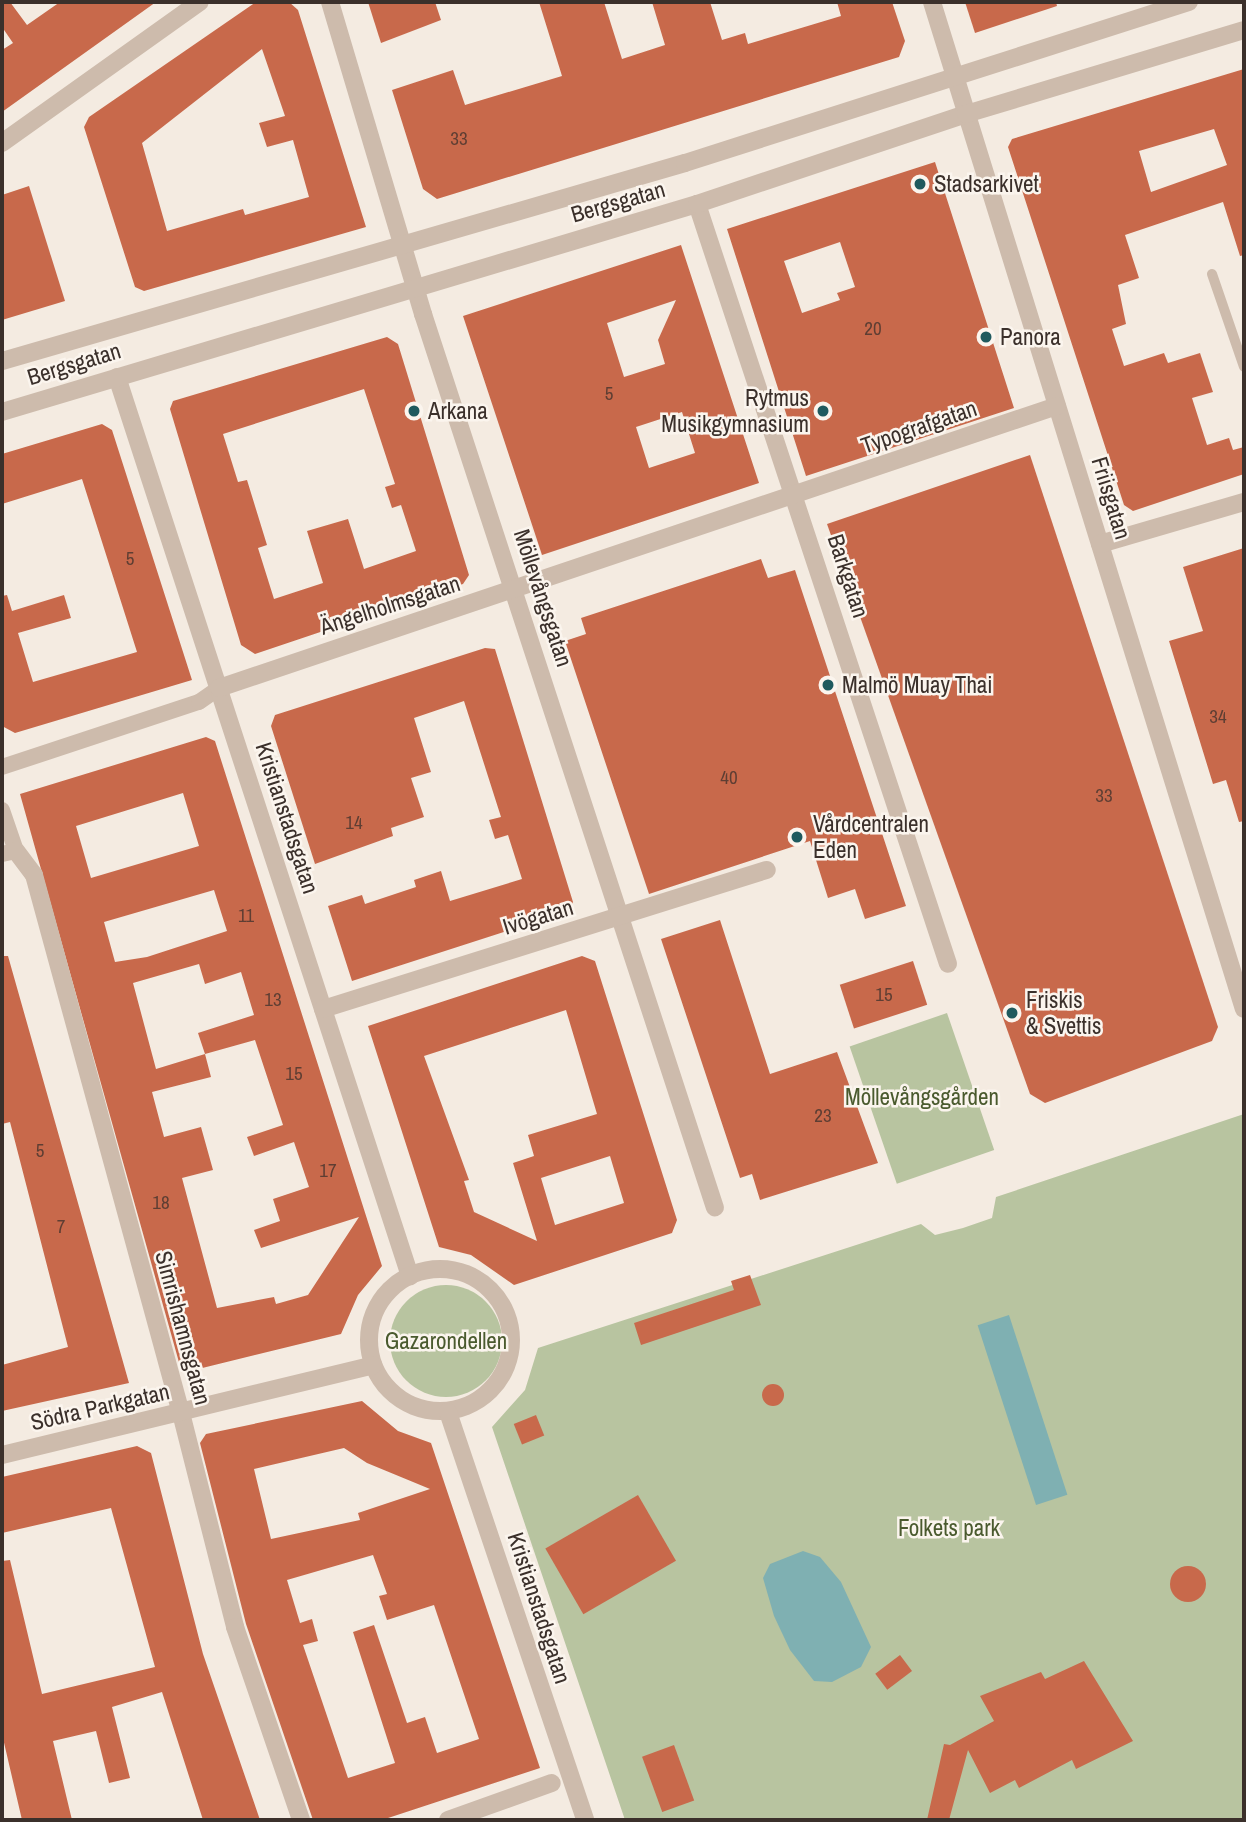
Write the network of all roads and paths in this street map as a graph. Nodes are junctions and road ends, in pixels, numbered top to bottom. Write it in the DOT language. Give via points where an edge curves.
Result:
graph roads {
  1 [pos="200,2"];
  2 [pos="330,2"];
  3 [pos="932,2"];
  4 [pos="1189,2"];
  5 [pos="1244,30"];
  6 [pos="954,75"];
  7 [pos="966,114"];
  8 [pos="2,143"];
  9 [pos="697,204"];
  10 [pos="402,246"];
  11 [pos="1212,274"];
  12 [pos="415,286"];
  13 [pos="2,361"];
  14 [pos="1244,367"];
  15 [pos="117,377"];
  16 [pos="1057,406"];
  17 [pos="2,412"];
  18 [pos="796,494"];
  19 [pos="1244,502"];
  20 [pos="1100,544"];
  21 [pos="515,589"];
  22 [pos="219,688"];
  23 [pos="2,767"];
  24 [pos="2,810"];
  25 [pos="9,852"];
  26 [pos="767,870"];
  27 [pos="619,918"];
  28 [pos="948,964"];
  29 [pos="323,1009"];
  30 [pos="1244,1009"];
  31 [pos="715,1208"];
  32 [pos="410,1276"];
  33 [pos="373,1365"];
  34 [pos="448,1412"];
  35 [pos="181,1413"];
  36 [pos="2,1455"];
  37 [pos="552,1783"];
  38 [pos="301,1820"];
  39 [pos="448,1820"];
  40 [pos="585,1820"];
  1 -- 8 [label="street"];
  2 -- 10 [label="street, Möllevångsgatan"];
  3 -- 6 [label="street, Friisgatan"];
  4 -- 6 [label="street, Bergsgatan"];
  5 -- 7 [label="street, Bergsgatan"];
  6 -- 7 [label="street, Friisgatan"];
  6 -- 10 [label="street, Bergsgatan" via="685,163"];
  7 -- 9 [label="street, Bergsgatan"];
  7 -- 16 [label="street, Friisgatan"];
  9 -- 12 [label="street, Bergsgatan"];
  9 -- 18 [label="street, Barkgatan"];
  10 -- 12 [label="street, Möllevångsgatan"];
  10 -- 13 [label="street, Bergsgatan"];
  11 -- 14 [label="lane"];
  12 -- 15 [label="street, Bergsgatan"];
  12 -- 21 [label="street, Möllevångsgatan"];
  15 -- 17 [label="street, Bergsgatan"];
  15 -- 22 [label="street, Kristianstadsgatan"];
  16 -- 18 [label="street, Typografgatan"];
  16 -- 20 [label="street, Friisgatan"];
  18 -- 21 [label="street, Ängelholmsgatan"];
  18 -- 28 [label="street, Barkgatan"];
  19 -- 20 [label="street"];
  20 -- 30 [label="street, Friisgatan"];
  21 -- 22 [label="street, Ängelholmsgatan"];
  21 -- 27 [label="street, Möllevångsgatan"];
  22 -- 23 [label="street, Ängelholmsgatan" via="200,702"];
  22 -- 29 [label="street, Kristianstadsgatan"];
  24 -- 25 [label="street"];
  25 -- 35 [label="street, Simrishamnsgatan" via="34,875"];
  26 -- 27 [label="street, Ivögatan"];
  27 -- 29 [label="street, Ivögatan"];
  27 -- 31 [label="street, Möllevångsgatan"];
  29 -- 32 [label="street, Kristianstadsgatan"];
  32 -- 33 [label="street" via="394,1285 373,1313 368,1343"];
  32 -- 34 [label="street" via="443,1269 475,1278 494,1295 507,1317 511,1348 500,1378 478,1401"];
  33 -- 34 [label="street" via="380,1380 403,1402"];
  33 -- 35 [label="street, Södra Parkgatan"];
  34 -- 40 [label="street, Kristianstadsgatan"];
  35 -- 36 [label="street, Södra Parkgatan"];
  35 -- 38 [label="street, Simrishamnsgatan" via="235,1627"];
  37 -- 39 [label="street"];
}
